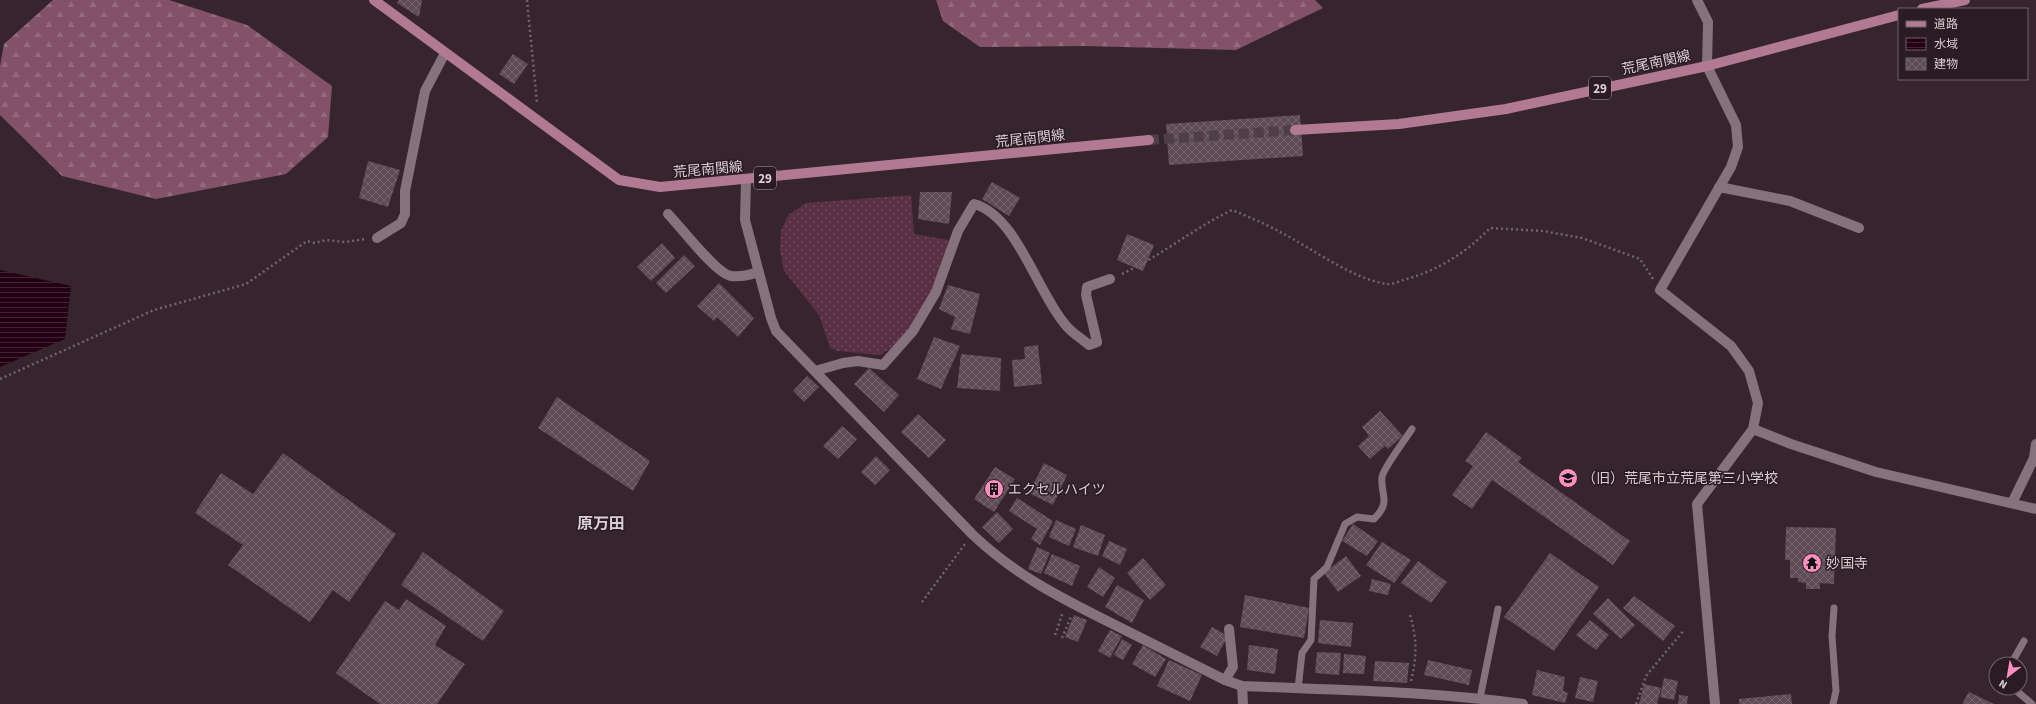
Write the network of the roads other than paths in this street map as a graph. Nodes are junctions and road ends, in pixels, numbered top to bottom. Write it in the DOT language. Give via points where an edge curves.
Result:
graph roads {
  1 [pos="374,0"];
  2 [pos="1697,0"];
  3 [pos="1965,0"];
  4 [pos="1927,8"];
  5 [pos="1898,15"];
  6 [pos="445,53"];
  7 [pos="1707,66"];
  8 [pos="1295,130"];
  9 [pos="1149,140"];
  10 [pos="746,180"];
  11 [pos="1719,187"];
  12 [pos="668,214"];
  13 [pos="1859,228"];
  14 [pos="377,238"];
  15 [pos="758,272"];
  16 [pos="1110,279"];
  17 [pos="815,371"];
  18 [pos="1412,428"];
  19 [pos="1753,429"];
  20 [pos="2036,444"];
  21 [pos="2012,503"];
  22 [pos="2036,509"];
  23 [pos="1834,608"];
  24 [pos="1498,609"];
  25 [pos="1229,629"];
  26 [pos="2024,641"];
  27 [pos="2016,656"];
  28 [pos="1225,680"];
  29 [pos="1242,686"];
  30 [pos="1298,688"];
  31 [pos="2022,696"];
  32 [pos="1480,698"];
  33 [pos="1243,704"];
  34 [pos="1523,704"];
  35 [pos="1715,704"];
  36 [pos="1834,704"];
  37 [pos="2032,704"];
  1 -- 6 [label="main road, 荒尾南関線 / 29"];
  2 -- 7 [label="street" via="1708,22"];
  3 -- 4 [label="main road"];
  5 -- 7 [label="main road, 荒尾南関線 / 29"];
  6 -- 10 [label="main road, 荒尾南関線 / 29" via="619,180 660,187"];
  6 -- 14 [label="street" via="425,91 405,191 406,214 401,222"];
  7 -- 8 [label="main road, 荒尾南関線 / 29" via="1506,109 1399,124"];
  7 -- 11 [label="street" via="1736,125 1738,147"];
  9 -- 10 [label="main road, 荒尾南関線 / 29"];
  10 -- 15 [label="street" via="745,220"];
  11 -- 13 [label="street" via="1790,202"];
  11 -- 19 [label="street" via="1660,290 1731,346 1749,371 1758,403"];
  12 -- 15 [label="street" via="717,269 730,276"];
  15 -- 17 [label="street" via="776,331"];
  16 -- 17 [label="street" via="1087,287 1086,295 1097,342 1089,345 1064,323 1003,221 984,206 974,204 958,231 936,292 913,331 883,365 858,361"];
  17 -- 28 [label="street" via="995,556 1067,601"];
  18 -- 30 [label="lane" via="1382,477 1385,500 1380,513 1374,518 1356,516 1345,524 1327,567 1314,579 1311,640 1302,652"];
  19 -- 21 [label="street" via="1876,472"];
  19 -- 35 [label="street" via="1697,504"];
  20 -- 21 [label="street" via="2034,458"];
  21 -- 22 [label="street"];
  23 -- 36 [label="lane"];
  24 -- 32 [label="lane"];
  25 -- 28 [label="street" via="1233,667"];
  26 -- 27 [label="lane"];
  28 -- 29 [label="street"];
  29 -- 30 [label="street"];
  29 -- 33 [label="street"];
  30 -- 32 [label="street"];
  31 -- 37 [label="lane"];
  32 -- 34 [label="street"];
}
